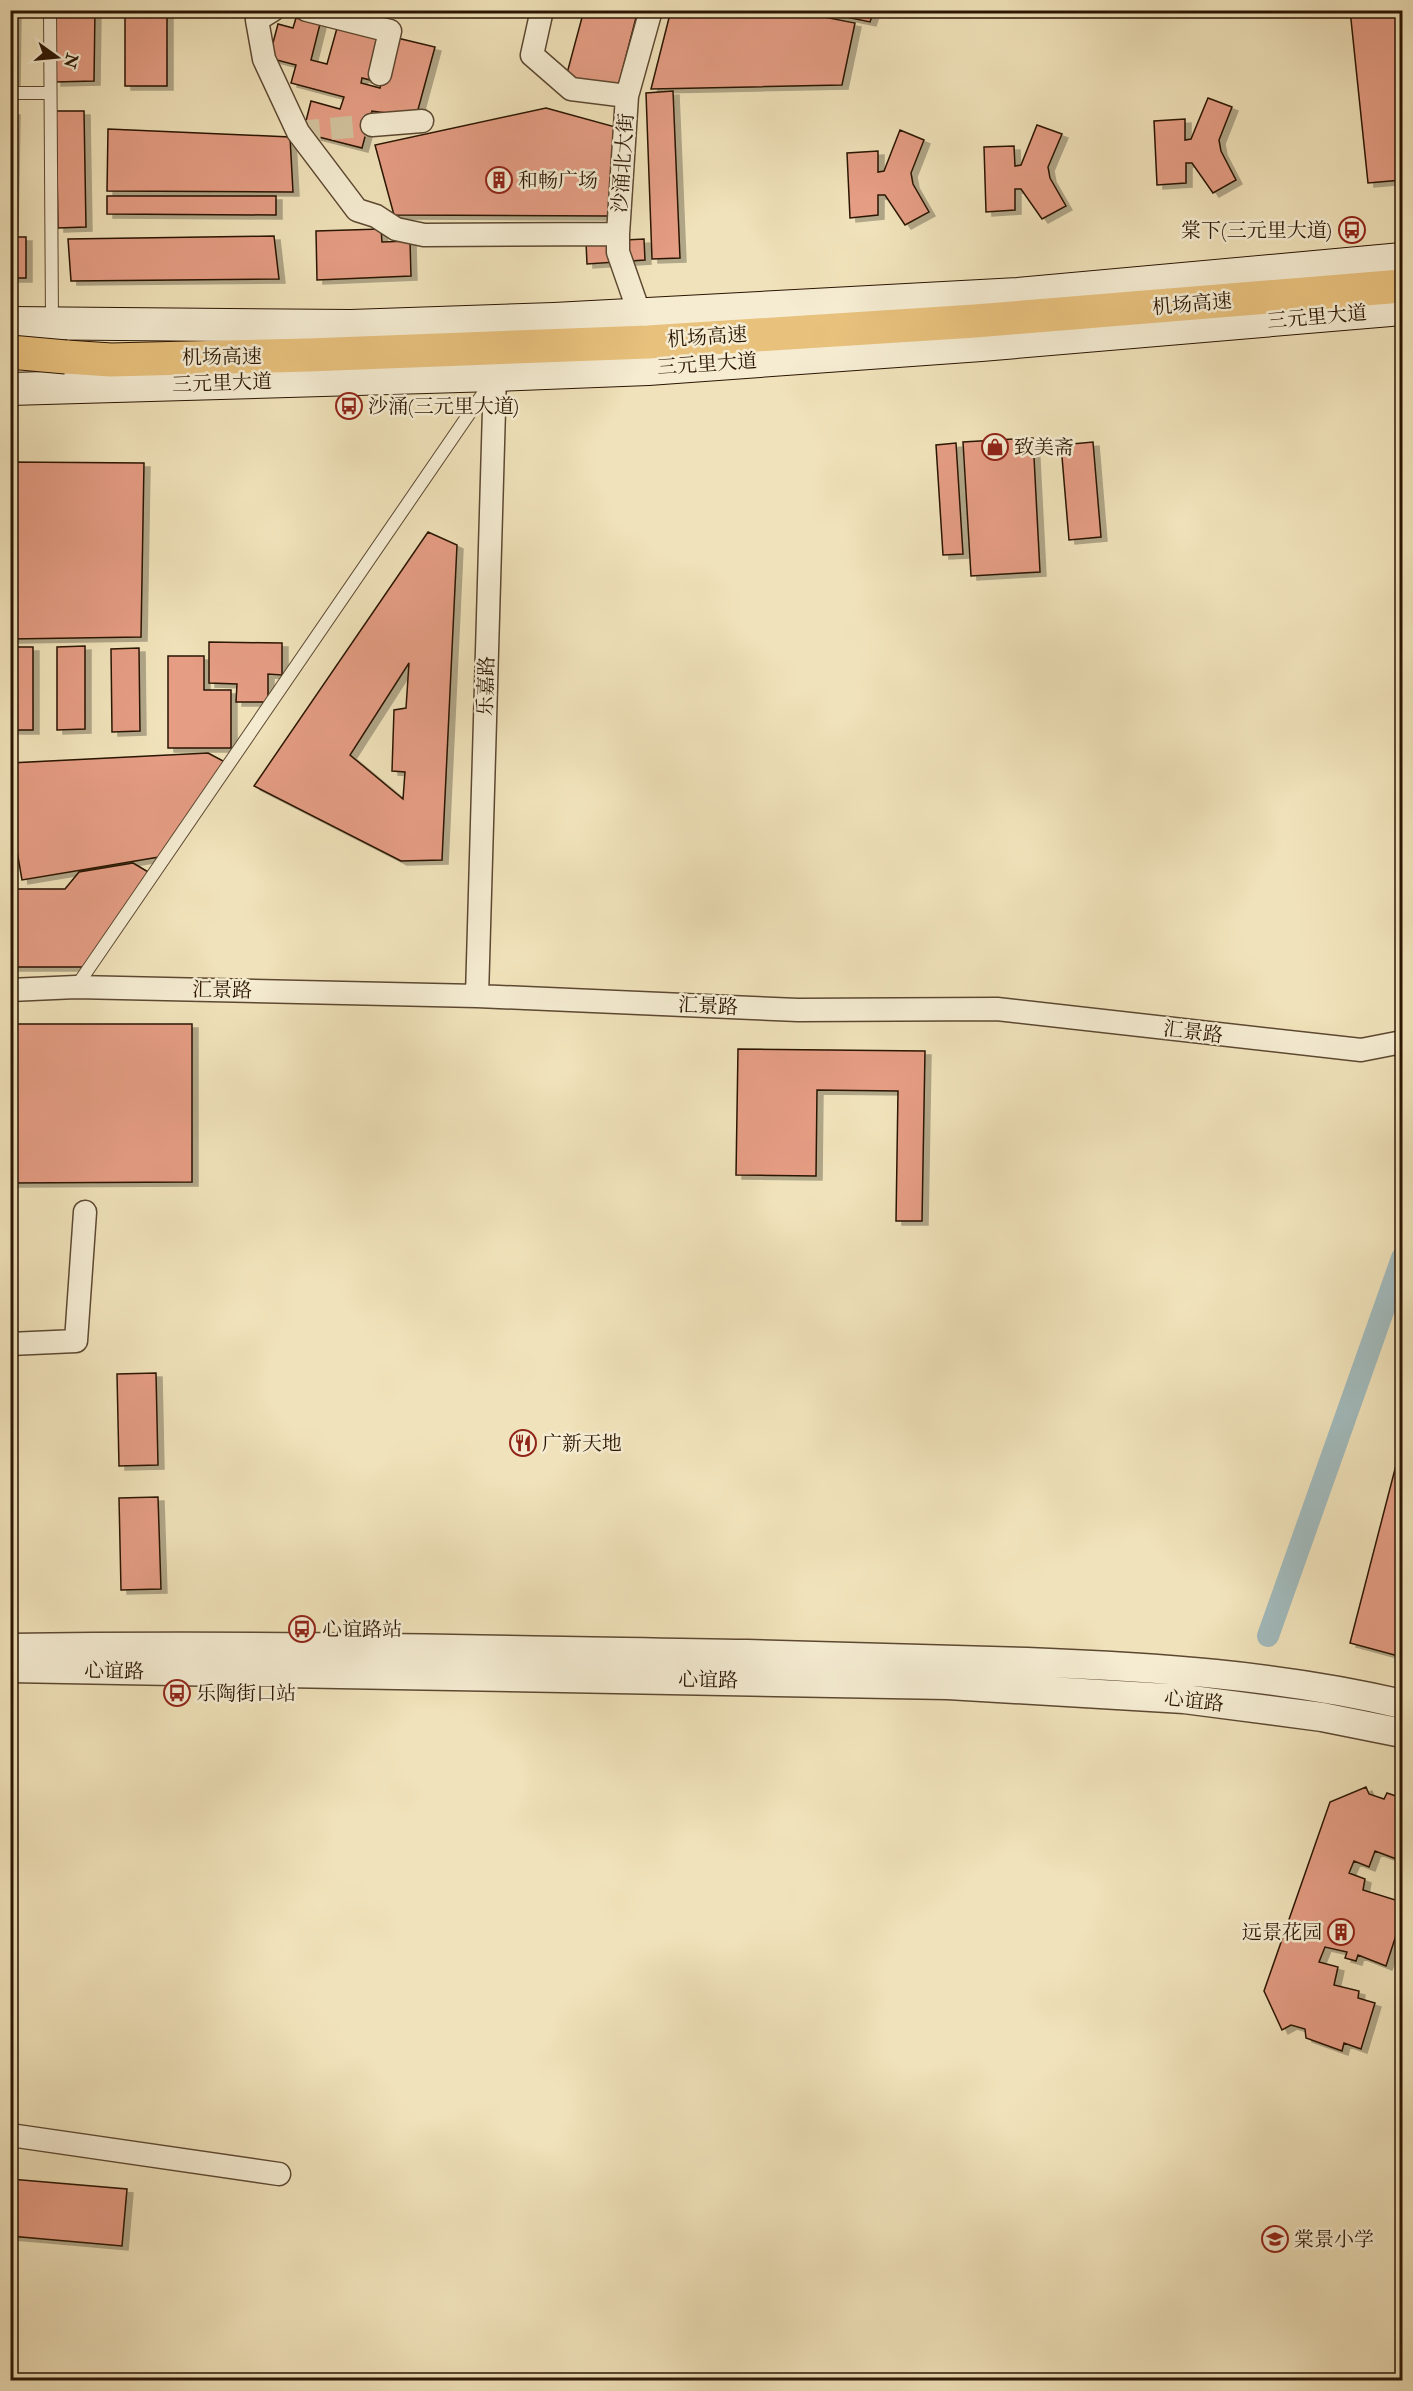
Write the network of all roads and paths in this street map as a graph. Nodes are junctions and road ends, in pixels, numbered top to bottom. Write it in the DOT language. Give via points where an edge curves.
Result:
graph roads {
  1 [pos="51,10"];
  2 [pos="273,10"];
  3 [pos="307,10"];
  4 [pos="542,10"];
  5 [pos="651,10"];
  6 [pos="380,74"];
  7 [pos="10,93"];
  8 [pos="50,93"];
  9 [pos="627,96"];
  10 [pos="422,121"];
  11 [pos="372,125"];
  12 [pos="618,234"];
  13 [pos="1402,259"];
  14 [pos="1402,286"];
  15 [pos="1402,309"];
  16 [pos="640,315"];
  17 [pos="57,322"];
  18 [pos="10,323"];
  19 [pos="10,352"];
  20 [pos="10,358"];
  21 [pos="66,372"];
  22 [pos="495,375"];
  23 [pos="10,389"];
  24 [pos="76,987"];
  25 [pos="10,990"];
  26 [pos="477,996"];
  27 [pos="1402,1042"];
  28 [pos="85,1212"];
  29 [pos="10,1344"];
  30 [pos="10,1648"];
  31 [pos="10,1668"];
  32 [pos="1402,1704"];
  33 [pos="1402,1733"];
  34 [pos="10,2135"];
  35 [pos="279,2174"];
  1 -- 8 [label="lane"];
  2 -- 12 [label="street" via="257,20 264,59 298,132 357,210 396,229 424,235"];
  3 -- 6 [label="street" via="390,31"];
  4 -- 9 [label="street" via="532,56 571,89"];
  5 -- 9 [label="street, 沙涌北大街"];
  7 -- 8 [label="lane"];
  8 -- 17 [label="lane"];
  9 -- 12 [label="street, 沙涌北大街"];
  10 -- 11 [label="street"];
  12 -- 16 [label="street, 沙涌北大街" via="618,252"];
  13 -- 16 [label="main road" via="1018,294"];
  14 -- 21 [label="highway, 机场高速" via="986,320 648,342 111,360"];
  15 -- 22 [label="main road, 三元里大道" via="981,345 648,369"];
  16 -- 17 [label="main road" via="351,326"];
  17 -- 18 [label="main road"];
  17 -- 21 [label="street" via="49,329 44,344 44,364 48,374"];
  19 -- 21 [label="highway, bridge"];
  20 -- 21 [label="highway, 机场高速, bridge"];
  21 -- 22 [label="main road, 三元里大道"];
  21 -- 23 [label="main road, 三元里大道"];
  22 -- 24 [label="lane"];
  22 -- 26 [label="street, 乐嘉路"];
  24 -- 25 [label="street, 汇景路"];
  24 -- 26 [label="street, 汇景路"];
  26 -- 27 [label="street, 汇景路" via="798,1010 997,1009 1361,1050"];
  28 -- 29 [label="street" via="76,1341"];
  30 -- 32 [label="street, 心谊路" via="206,1645 862,1656 1145,1667 1266,1680"];
  31 -- 33 [label="street, 心谊路" via="960,1686 1184,1699 1322,1717"];
  34 -- 35 [label="street"];
}
